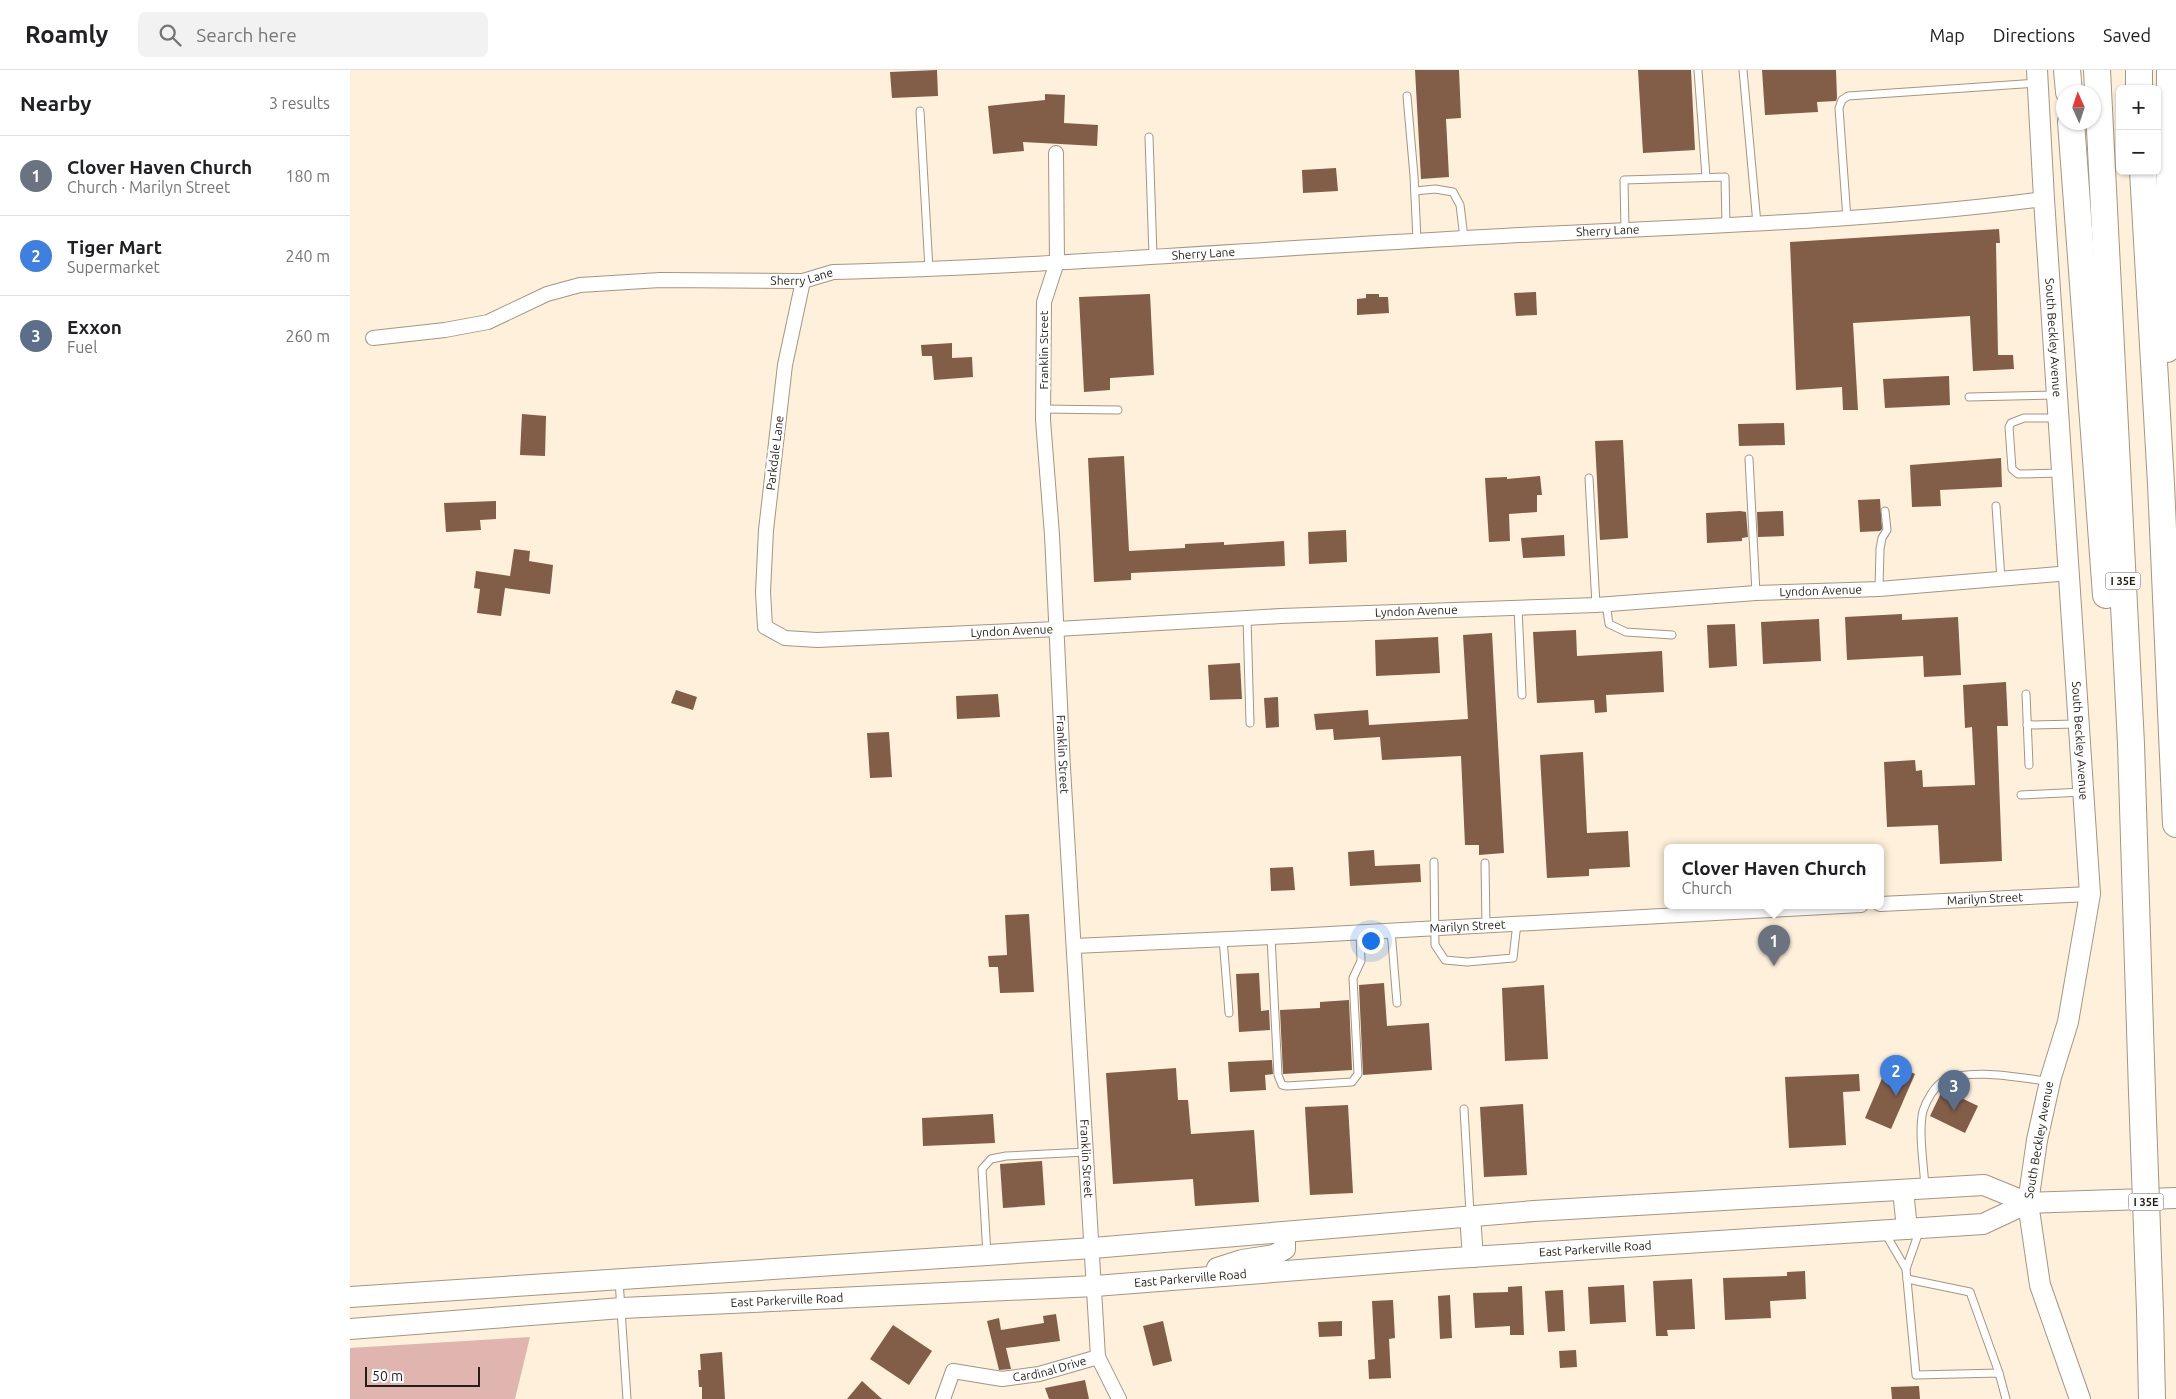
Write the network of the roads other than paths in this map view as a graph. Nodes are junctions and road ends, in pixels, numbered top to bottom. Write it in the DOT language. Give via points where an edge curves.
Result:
graph roads {
  1 [pos="1698,70"];
  2 [pos="1743,70"];
  3 [pos="2067,70"];
  4 [pos="2097,70"];
  5 [pos="2139,70"];
  6 [pos="2170,70"];
  7 [pos="2038,76"];
  8 [pos="2068,85"];
  9 [pos="2139,85"];
  10 [pos="1407,96"];
  11 [pos="920,111"];
  12 [pos="2072,130"];
  13 [pos="1149,138"];
  14 [pos="1056,153"];
  15 [pos="2142,175"];
  16 [pos="1706,177"];
  17 [pos="1415,191"];
  18 [pos="2044,199"];
  19 [pos="1847,219"];
  20 [pos="1757,224"];
  21 [pos="1726,225"];
  22 [pos="1625,230"];
  23 [pos="1464,238"];
  24 [pos="1417,240"];
  25 [pos="1153,256"];
  26 [pos="1057,262"];
  27 [pos="929,268"];
  28 [pos="803,281"];
  29 [pos="373,338"];
  30 [pos="2057,395"];
  31 [pos="1969,397"];
  32 [pos="1044,409"];
  33 [pos="1118,410"];
  34 [pos="2059,418"];
  35 [pos="1749,459"];
  36 [pos="2063,472"];
  37 [pos="1589,478"];
  38 [pos="2161,484"];
  39 [pos="1996,506"];
  40 [pos="1885,511"];
  41 [pos="2070,573"];
  42 [pos="2000,579"];
  43 [pos="1879,588"];
  44 [pos="1756,593"];
  45 [pos="1601,604"];
  46 [pos="1518,608"];
  47 [pos="1248,618"];
  48 [pos="765,627"];
  49 [pos="1057,629"];
  50 [pos="1672,636"];
  51 [pos="2026,694"];
  52 [pos="1522,695"];
  53 [pos="1250,723"];
  54 [pos="2078,724"];
  55 [pos="2028,725"];
  56 [pos="2130,744"];
  57 [pos="2029,766"];
  58 [pos="2083,792"];
  59 [pos="2021,795"];
  60 [pos="2176,824"];
  61 [pos="1434,862"];
  62 [pos="1484,862"];
  63 [pos="2090,894"];
  64 [pos="1884,904"];
  65 [pos="1785,909"];
  66 [pos="1517,923"];
  67 [pos="1486,925"];
  68 [pos="1434,928"];
  69 [pos="1391,930"];
  70 [pos="1360,932"];
  71 [pos="1271,937"];
  72 [pos="1223,939"];
  73 [pos="1074,946"];
  74 [pos="1397,1003"];
  75 [pos="1229,1013"];
  76 [pos="2050,1082"];
  77 [pos="1464,1109"];
  78 [pos="1086,1152"];
  79 [pos="1925,1188"];
  80 [pos="1903,1190"];
  81 [pos="2173,1198"];
  82 [pos="2028,1203"];
  83 [pos="1470,1216"];
  84 [pos="1914,1228"];
  85 [pos="1884,1230"];
  86 [pos="1285,1232"];
  87 [pos="1093,1248"];
  88 [pos="987,1255"];
  89 [pos="1473,1257"];
  90 [pos="1906,1269"];
  91 [pos="1907,1279"];
  92 [pos="619,1280"];
  93 [pos="1171,1280"];
  94 [pos="1096,1286"];
  95 [pos="350,1297"];
  96 [pos="622,1308"];
  97 [pos="350,1329"];
  98 [pos="1098,1357"];
  99 [pos="1999,1373"];
  100 [pos="628,1399"];
  101 [pos="943,1399"];
  102 [pos="1119,1399"];
  103 [pos="2006,1399"];
  104 [pos="2080,1399"];
  105 [pos="2152,1399"];
  1 -- 16 [label="lane"];
  2 -- 20 [label="lane"];
  3 -- 8 [label="highway"];
  4 -- 56 [label="highway, I 35E"];
  5 -- 9 [label="highway"];
  6 -- 38 [label="highway" via="2169,302"];
  7 -- 18 [label="main road, South Beckley Avenue"];
  7 -- 19 [label="lane" via="1848,96 1842,100 1839,108"];
  10 -- 17 [label="lane"];
  11 -- 27 [label="lane"];
  12 -- 56 [label="highway" via="2107,612"];
  13 -- 25 [label="lane"];
  14 -- 26 [label="street, Franklin Street"];
  15 -- 38 [label="highway"];
  16 -- 21 [label="lane" via="1725,177"];
  16 -- 22 [label="lane" via="1624,180"];
  17 -- 23 [label="lane" via="1453,192 1460,205"];
  17 -- 24 [label="lane"];
  18 -- 19 [label="street, Sherry Lane"];
  18 -- 30 [label="main road, South Beckley Avenue"];
  19 -- 20 [label="street, Sherry Lane"];
  20 -- 21 [label="street, Sherry Lane"];
  21 -- 22 [label="street, Sherry Lane"];
  22 -- 23 [label="street, Sherry Lane"];
  23 -- 24 [label="street, Sherry Lane"];
  24 -- 25 [label="street, Sherry Lane"];
  25 -- 26 [label="street, Sherry Lane"];
  26 -- 27 [label="street, Sherry Lane"];
  26 -- 32 [label="street, Franklin Street" via="1044,302"];
  27 -- 28 [label="street, Sherry Lane" via="833,272"];
  28 -- 29 [label="street, Sherry Lane" via="660,280 580,285 547,294 488,322"];
  28 -- 48 [label="street, Parkdale Lane" via="786,365 766,530"];
  30 -- 31 [label="lane"];
  30 -- 34 [label="main road, South Beckley Avenue"];
  32 -- 33 [label="lane"];
  32 -- 49 [label="street, Franklin Street"];
  34 -- 36 [label="main road, South Beckley Avenue"];
  34 -- 36 [label="lane" via="2024,418 2009,427 2012,469 2018,474"];
  35 -- 44 [label="lane"];
  36 -- 41 [label="main road, South Beckley Avenue"];
  37 -- 45 [label="lane"];
  38 -- 60 [label="highway"];
  39 -- 42 [label="lane"];
  40 -- 43 [label="lane" via="1887,530 1880,549"];
  41 -- 42 [label="street, Lyndon Avenue"];
  41 -- 54 [label="main road, South Beckley Avenue"];
  42 -- 43 [label="street, Lyndon Avenue"];
  43 -- 44 [label="street, Lyndon Avenue"];
  44 -- 45 [label="street, Lyndon Avenue"];
  45 -- 46 [label="street, Lyndon Avenue"];
  45 -- 50 [label="lane" via="1609,624 1626,632"];
  46 -- 47 [label="street, Lyndon Avenue"];
  46 -- 52 [label="lane"];
  47 -- 49 [label="street, Lyndon Avenue"];
  47 -- 53 [label="lane"];
  48 -- 49 [label="street, Lyndon Avenue" via="785,638 817,640"];
  49 -- 73 [label="street, Franklin Street"];
  51 -- 55 [label="lane"];
  54 -- 55 [label="lane"];
  54 -- 58 [label="main road, South Beckley Avenue"];
  55 -- 57 [label="lane"];
  56 -- 105 [label="highway, I 35E, bridge"];
  58 -- 59 [label="lane"];
  58 -- 63 [label="main road, South Beckley Avenue"];
  61 -- 68 [label="lane"];
  62 -- 67 [label="lane"];
  63 -- 64 [label="street, Marilyn Street"];
  63 -- 76 [label="main road, South Beckley Avenue" via="2068,1022"];
  65 -- 66 [label="street, Marilyn Street"];
  66 -- 67 [label="street, Marilyn Street"];
  66 -- 68 [label="lane" via="1513,958 1468,962 1446,960 1435,945"];
  67 -- 68 [label="street, Marilyn Street"];
  68 -- 69 [label="street, Marilyn Street"];
  69 -- 70 [label="street, Marilyn Street"];
  69 -- 74 [label="lane"];
  70 -- 71 [label="street, Marilyn Street"];
  70 -- 71 [label="lane" via="1361,961 1353,978 1358,1074 1352,1082 1287,1086 1279,1081"];
  71 -- 72 [label="street, Marilyn Street"];
  72 -- 73 [label="street, Marilyn Street"];
  72 -- 75 [label="lane"];
  73 -- 78 [label="street, Franklin Street"];
  76 -- 79 [label="lane" via="1977,1074 1944,1080 1933,1090 1923,1111 1921,1132"];
  76 -- 82 [label="main road, South Beckley Avenue"];
  77 -- 83 [label="lane"];
  78 -- 87 [label="street, Franklin Street"];
  78 -- 88 [label="lane" via="991,1159 982,1169"];
  79 -- 80 [label="main road, East Parkerville Road"];
  79 -- 82 [label="main road, East Parkerville Road" via="1984,1185"];
  80 -- 83 [label="main road, East Parkerville Road"];
  80 -- 84 [label="main road"];
  81 -- 82 [label="main road, East Parkerville Road"];
  82 -- 84 [label="main road, East Parkerville Road" via="1983,1224"];
  82 -- 104 [label="main road, South Beckley Avenue" via="2040,1285"];
  83 -- 86 [label="main road, East Parkerville Road"];
  83 -- 89 [label="main road"];
  84 -- 85 [label="main road, East Parkerville Road"];
  84 -- 90 [label="lane"];
  85 -- 89 [label="main road, East Parkerville Road"];
  85 -- 90 [label="lane"];
  86 -- 87 [label="main road, East Parkerville Road"];
  86 -- 93 [label="main road" via="1285,1249 1274,1255 1242,1260"];
  87 -- 88 [label="main road, East Parkerville Road"];
  87 -- 94 [label="street, Franklin Street"];
  88 -- 92 [label="main road, East Parkerville Road"];
  89 -- 93 [label="main road, East Parkerville Road"];
  90 -- 91 [label="lane"];
  91 -- 99 [label="lane" via="1970,1292"];
  91 -- 99 [label="lane" via="1916,1375"];
  92 -- 95 [label="main road, East Parkerville Road"];
  92 -- 96 [label="lane"];
  93 -- 94 [label="main road, East Parkerville Road"];
  94 -- 96 [label="main road, East Parkerville Road"];
  94 -- 98 [label="street, Franklin Street"];
  96 -- 97 [label="main road, East Parkerville Road"];
  96 -- 100 [label="lane"];
  98 -- 101 [label="street, Cardinal Drive" via="1040,1374 1002,1379 953,1371"];
  98 -- 102 [label="street, Cardinal Drive"];
  99 -- 103 [label="lane"];
}
